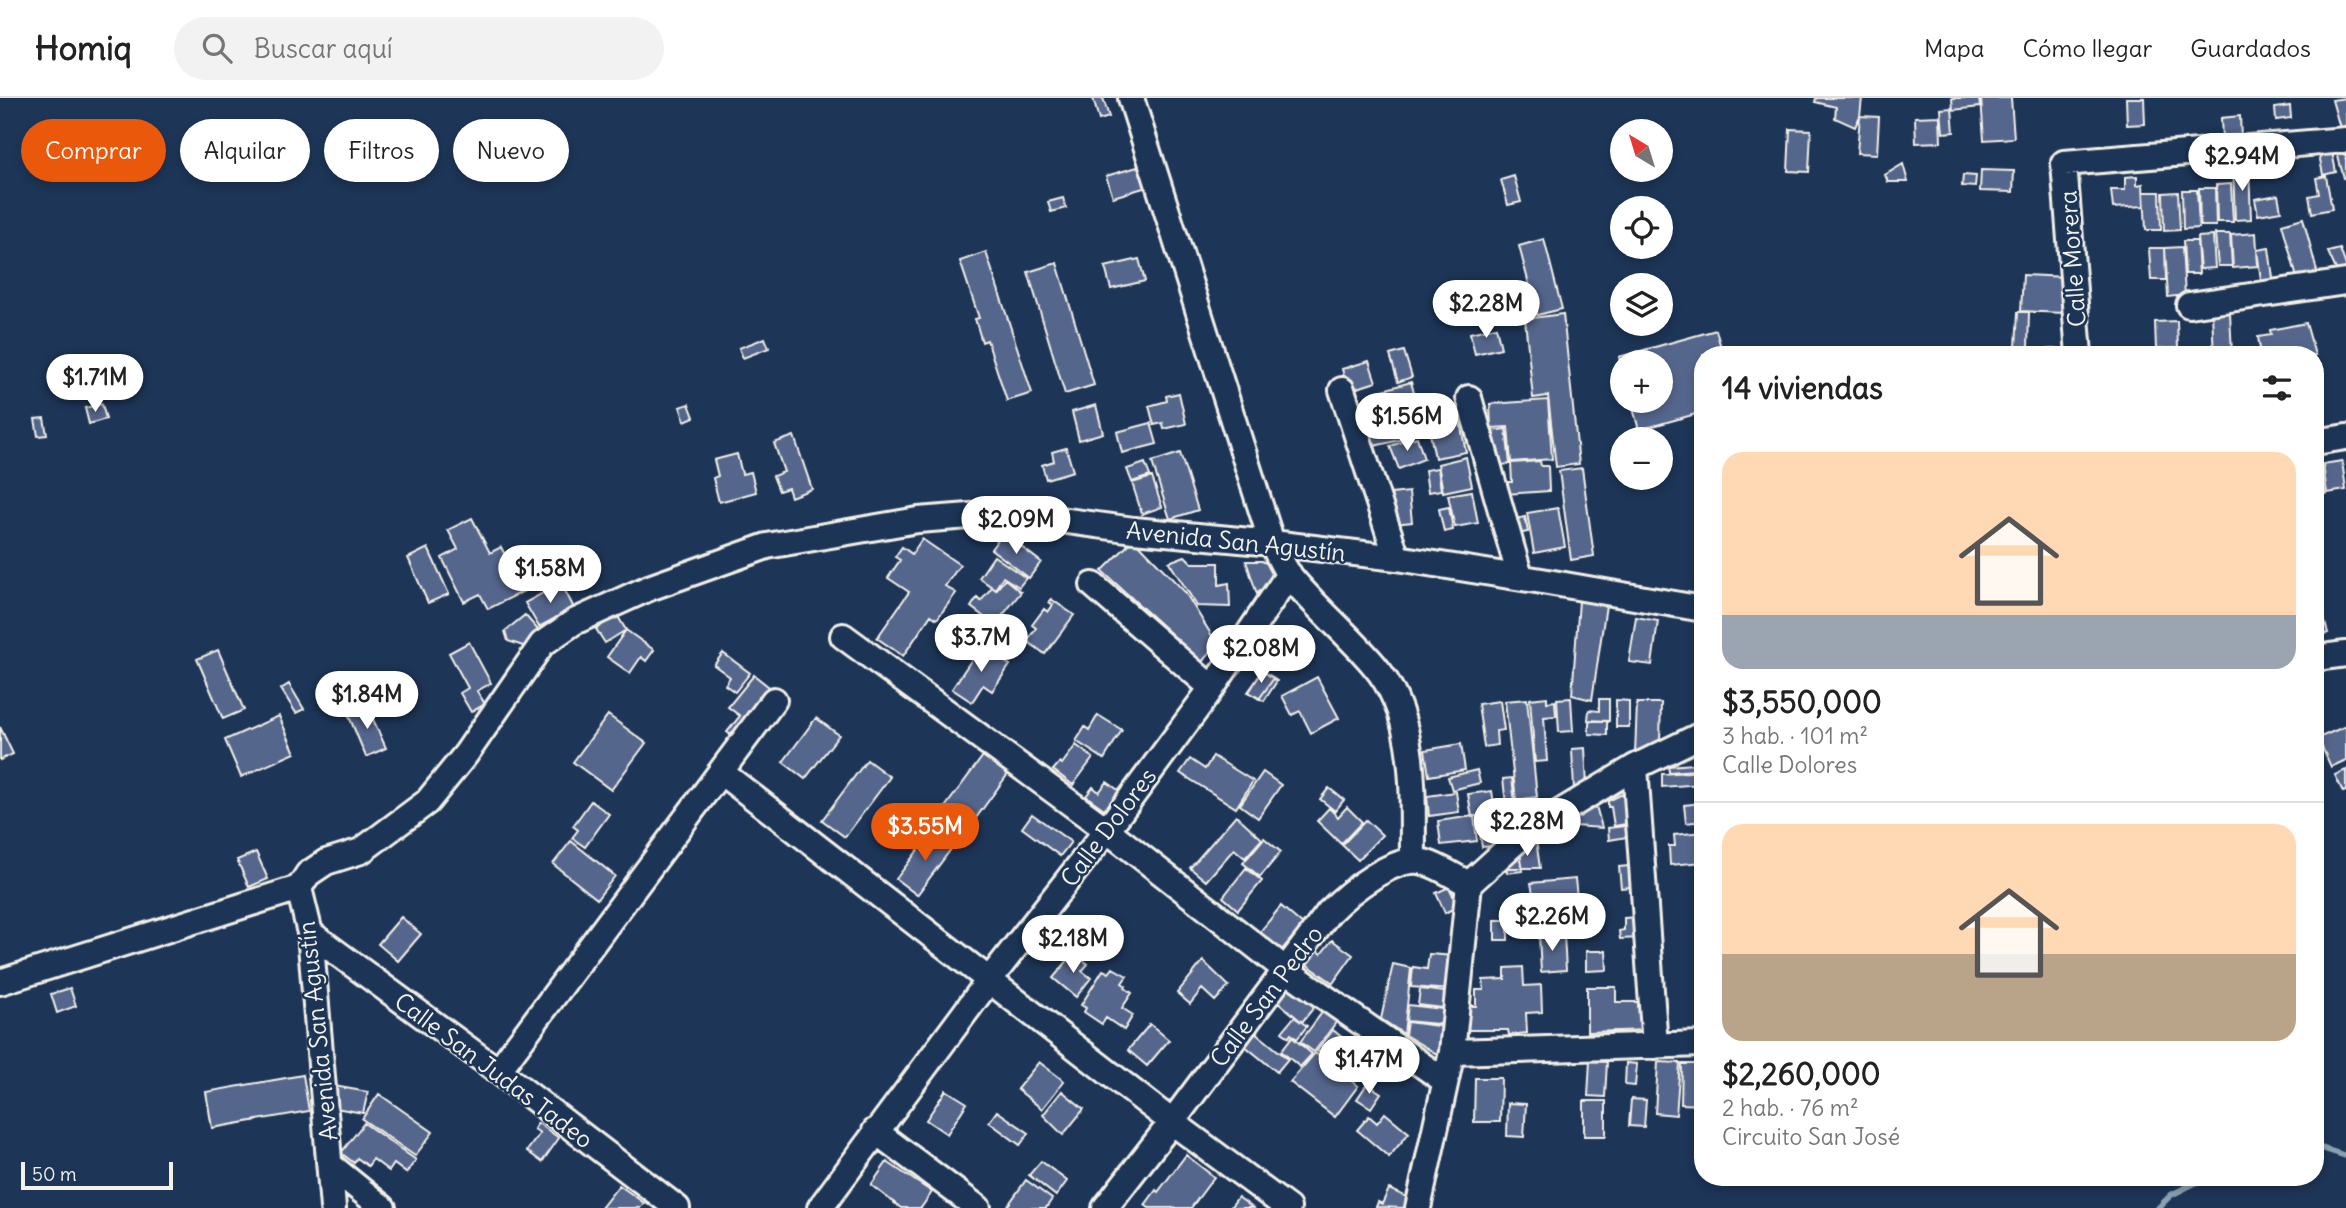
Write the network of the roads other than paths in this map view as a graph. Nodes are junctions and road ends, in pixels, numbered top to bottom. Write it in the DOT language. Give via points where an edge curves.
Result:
graph roads {
  1 [pos="1131,98"];
  2 [pos="2346,140"];
  3 [pos="2346,282"];
  4 [pos="2189,305"];
  5 [pos="2078,346"];
  6 [pos="1342,390"];
  7 [pos="1469,398"];
  8 [pos="2346,437"];
  9 [pos="2324,441"];
  10 [pos="1272,543"];
  11 [pos="1396,558"];
  12 [pos="1289,574"];
  13 [pos="1520,578"];
  14 [pos="1093,585"];
  15 [pos="1694,607"];
  16 [pos="842,636"];
  17 [pos="2346,654"];
  18 [pos="2324,657"];
  19 [pos="1212,688"];
  20 [pos="774,700"];
  21 [pos="1694,738"];
  22 [pos="1635,767"];
  23 [pos="722,773"];
  24 [pos="1108,830"];
  25 [pos="1413,860"];
  26 [pos="1469,884"];
  27 [pos="299,888"];
  28 [pos="310,933"];
  29 [pos="1286,970"];
  30 [pos="990,979"];
  31 [pos="0,982"];
  32 [pos="1694,1044"];
  33 [pos="1655,1046"];
  34 [pos="1452,1052"];
  35 [pos="498,1071"];
  36 [pos="1445,1081"];
  37 [pos="1172,1122"];
  38 [pos="875,1131"];
  39 [pos="330,1166"];
  40 [pos="333,1208"];
  41 [pos="383,1208"];
  42 [pos="677,1208"];
  43 [pos="820,1208"];
  44 [pos="978,1208"];
  45 [pos="1105,1208"];
  46 [pos="1288,1208"];
  47 [pos="1418,1208"];
  1 -- 10 [label="street"];
  2 -- 5 [label="street, Calle Morera" via="2064,163"];
  3 -- 4 [label="street"];
  6 -- 11 [label="street"];
  7 -- 13 [label="street"];
  8 -- 9 [label="street"];
  10 -- 11 [label="street, Avenida San Agustín"];
  10 -- 12 [label="street"];
  10 -- 27 [label="street, Avenida San Agustín" via="1008,513 891,524 767,546 715,564 587,616 542,644 427,802 361,851 326,862 308,874"];
  11 -- 13 [label="street, Avenida San Agustín"];
  12 -- 19 [label="street, Calle Dolores"];
  12 -- 25 [label="street" via="1376,667 1393,694 1412,776"];
  13 -- 15 [label="street, Avenida San Agustín"];
  14 -- 19 [label="street"];
  16 -- 24 [label="street"];
  17 -- 18 [label="street"];
  19 -- 24 [label="street, Calle Dolores"];
  20 -- 23 [label="street"];
  21 -- 22 [label="street"];
  22 -- 26 [label="street" via="1524,834"];
  22 -- 33 [label="street"];
  23 -- 30 [label="street"];
  23 -- 35 [label="street"];
  24 -- 29 [label="street"];
  24 -- 30 [label="street, Calle Dolores"];
  25 -- 26 [label="street"];
  25 -- 29 [label="street, Calle San Pedro" via="1350,892 1329,912"];
  26 -- 34 [label="street"];
  27 -- 28 [label="street, Avenida San Agustín"];
  27 -- 31 [label="street"];
  28 -- 35 [label="street, Calle San Judas Tadeo"];
  28 -- 39 [label="street, Avenida San Agustín"];
  29 -- 36 [label="street"];
  29 -- 37 [label="street, Calle San Pedro"];
  30 -- 37 [label="street"];
  30 -- 38 [label="street, Calle Dolores"];
  32 -- 33 [label="street"];
  33 -- 34 [label="street"];
  34 -- 36 [label="street"];
  35 -- 42 [label="street, Calle San Judas Tadeo"];
  36 -- 47 [label="street"];
  37 -- 45 [label="street, Calle San Pedro"];
  37 -- 46 [label="street"];
  38 -- 43 [label="street, Calle Dolores"];
  38 -- 44 [label="street"];
  39 -- 40 [label="street, Avenida San Agustín"];
  39 -- 41 [label="street"];
}
